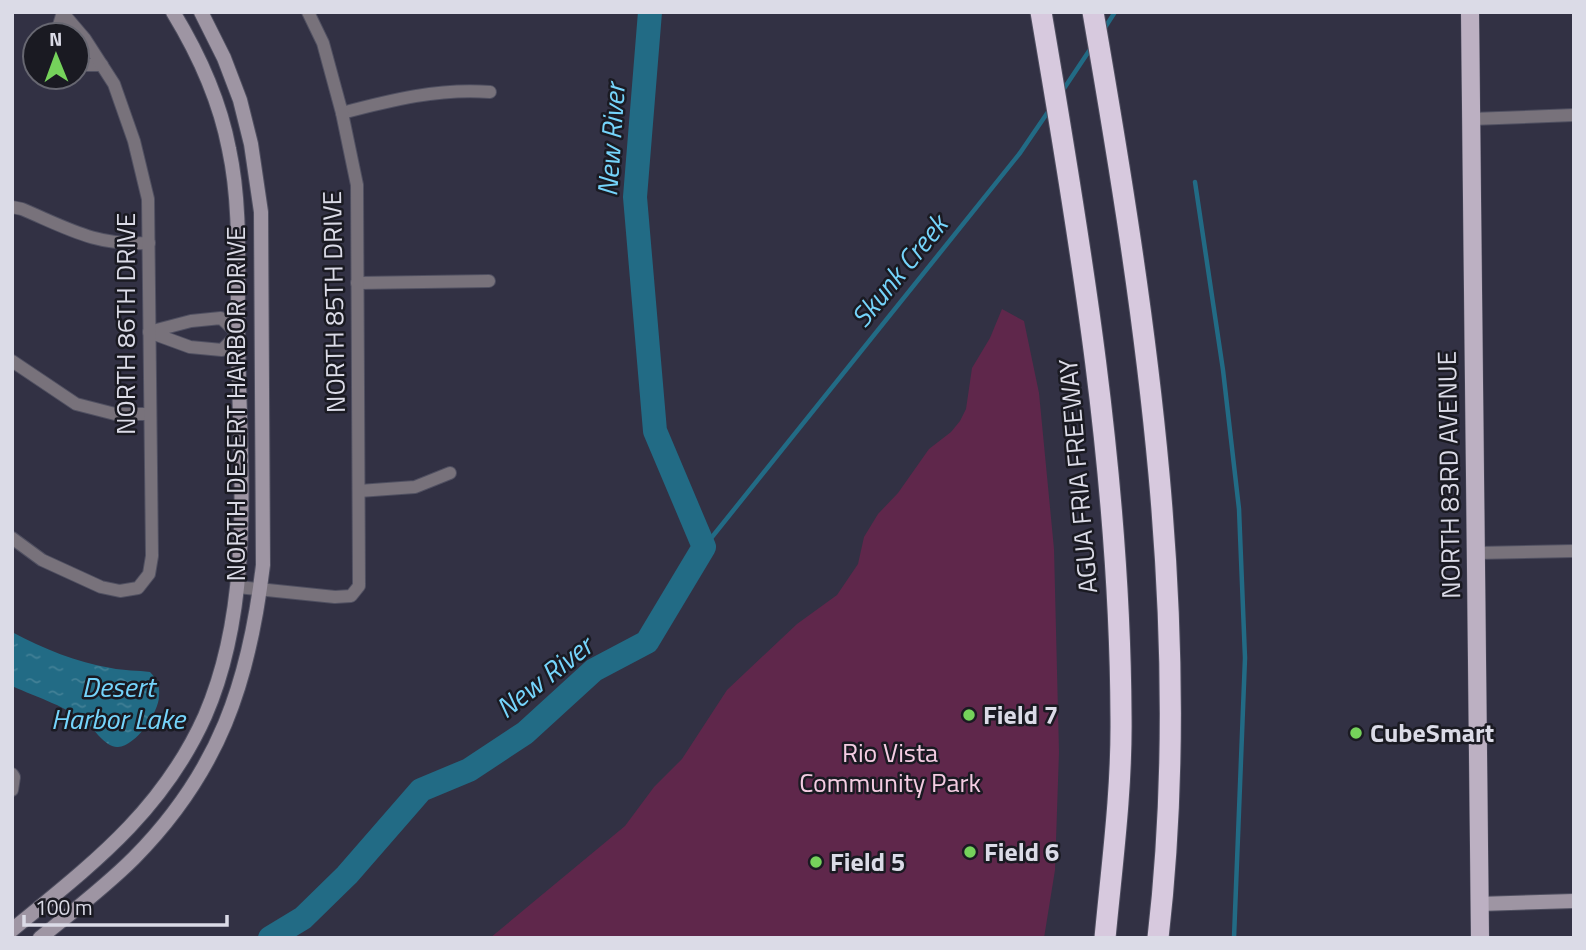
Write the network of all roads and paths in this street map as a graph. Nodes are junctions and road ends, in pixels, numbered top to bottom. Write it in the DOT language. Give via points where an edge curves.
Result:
graph roads {
  1 [pos="63,12"];
  2 [pos="173,12"];
  3 [pos="201,12"];
  4 [pos="308,12"];
  5 [pos="1041,12"];
  6 [pos="1093,12"];
  7 [pos="1470,12"];
  8 [pos="91,65"];
  9 [pos="102,65"];
  10 [pos="490,92"];
  11 [pos="342,113"];
  12 [pos="1574,115"];
  13 [pos="1472,119"];
  14 [pos="12,208"];
  15 [pos="149,243"];
  16 [pos="489,281"];
  17 [pos="357,282"];
  18 [pos="191,321"];
  19 [pos="149,332"];
  20 [pos="262,333"];
  21 [pos="238,334"];
  22 [pos="190,347"];
  23 [pos="12,361"];
  24 [pos="150,414"];
  25 [pos="450,473"];
  26 [pos="359,491"];
  27 [pos="12,538"];
  28 [pos="1574,551"];
  29 [pos="1476,553"];
  30 [pos="238,587"];
  31 [pos="260,589"];
  32 [pos="1574,901"];
  33 [pos="1479,904"];
  34 [pos="12,930"];
  35 [pos="40,938"];
  36 [pos="1105,938"];
  37 [pos="1158,938"];
  38 [pos="1480,938"];
  1 -- 9 [label="street, NORTH 86TH DRIVE"];
  2 -- 21 [label="street, NORTH DESERT HARBOR DRIVE" via="201,68 229,149 236,214"];
  3 -- 20 [label="street, NORTH DESERT HARBOR DRIVE" via="240,100 251,144 261,212"];
  4 -- 11 [label="street, NORTH 85TH DRIVE" via="323,43"];
  5 -- 36 [label="highway, AGUA FRIA FREEWAY" via="1100,387 1117,600 1122,718"];
  6 -- 37 [label="highway" via="1121,173 1159,462 1170,627 1171,770"];
  7 -- 13 [label="main road, NORTH 83RD AVENUE"];
  8 -- 9 [label="street"];
  9 -- 15 [label="street, NORTH 86TH DRIVE" via="114,84 134,141 148,199"];
  10 -- 11 [label="street" via="425,93"];
  11 -- 17 [label="street, NORTH 85TH DRIVE" via="357,185"];
  12 -- 13 [label="street"];
  13 -- 29 [label="main road, NORTH 83RD AVENUE"];
  14 -- 15 [label="street" via="102,242"];
  15 -- 19 [label="street, NORTH 86TH DRIVE"];
  16 -- 17 [label="street"];
  17 -- 26 [label="street, NORTH 85TH DRIVE"];
  18 -- 19 [label="street"];
  18 -- 21 [label="street" via="221,318"];
  18 -- 22 [label="street"];
  19 -- 22 [label="street"];
  19 -- 24 [label="street, NORTH 86TH DRIVE"];
  20 -- 21 [label="street"];
  20 -- 31 [label="street, NORTH DESERT HARBOR DRIVE"];
  21 -- 22 [label="street" via="222,350"];
  21 -- 30 [label="street, NORTH DESERT HARBOR DRIVE"];
  23 -- 24 [label="street" via="76,404 114,414"];
  24 -- 27 [label="street, NORTH 86TH DRIVE" via="152,556 149,574 138,588 101,587 42,560"];
  25 -- 26 [label="street" via="415,487"];
  26 -- 31 [label="street, NORTH 85TH DRIVE" via="359,586 351,596"];
  28 -- 29 [label="street"];
  29 -- 33 [label="main road, NORTH 83RD AVENUE"];
  30 -- 31 [label="street"];
  30 -- 34 [label="street, NORTH DESERT HARBOR DRIVE" via="231,634 214,691 174,773 121,838"];
  31 -- 35 [label="street, NORTH DESERT HARBOR DRIVE" via="242,682 200,773 170,818 134,857"];
  32 -- 33 [label="street"];
  33 -- 38 [label="main road, NORTH 83RD AVENUE"];
}
